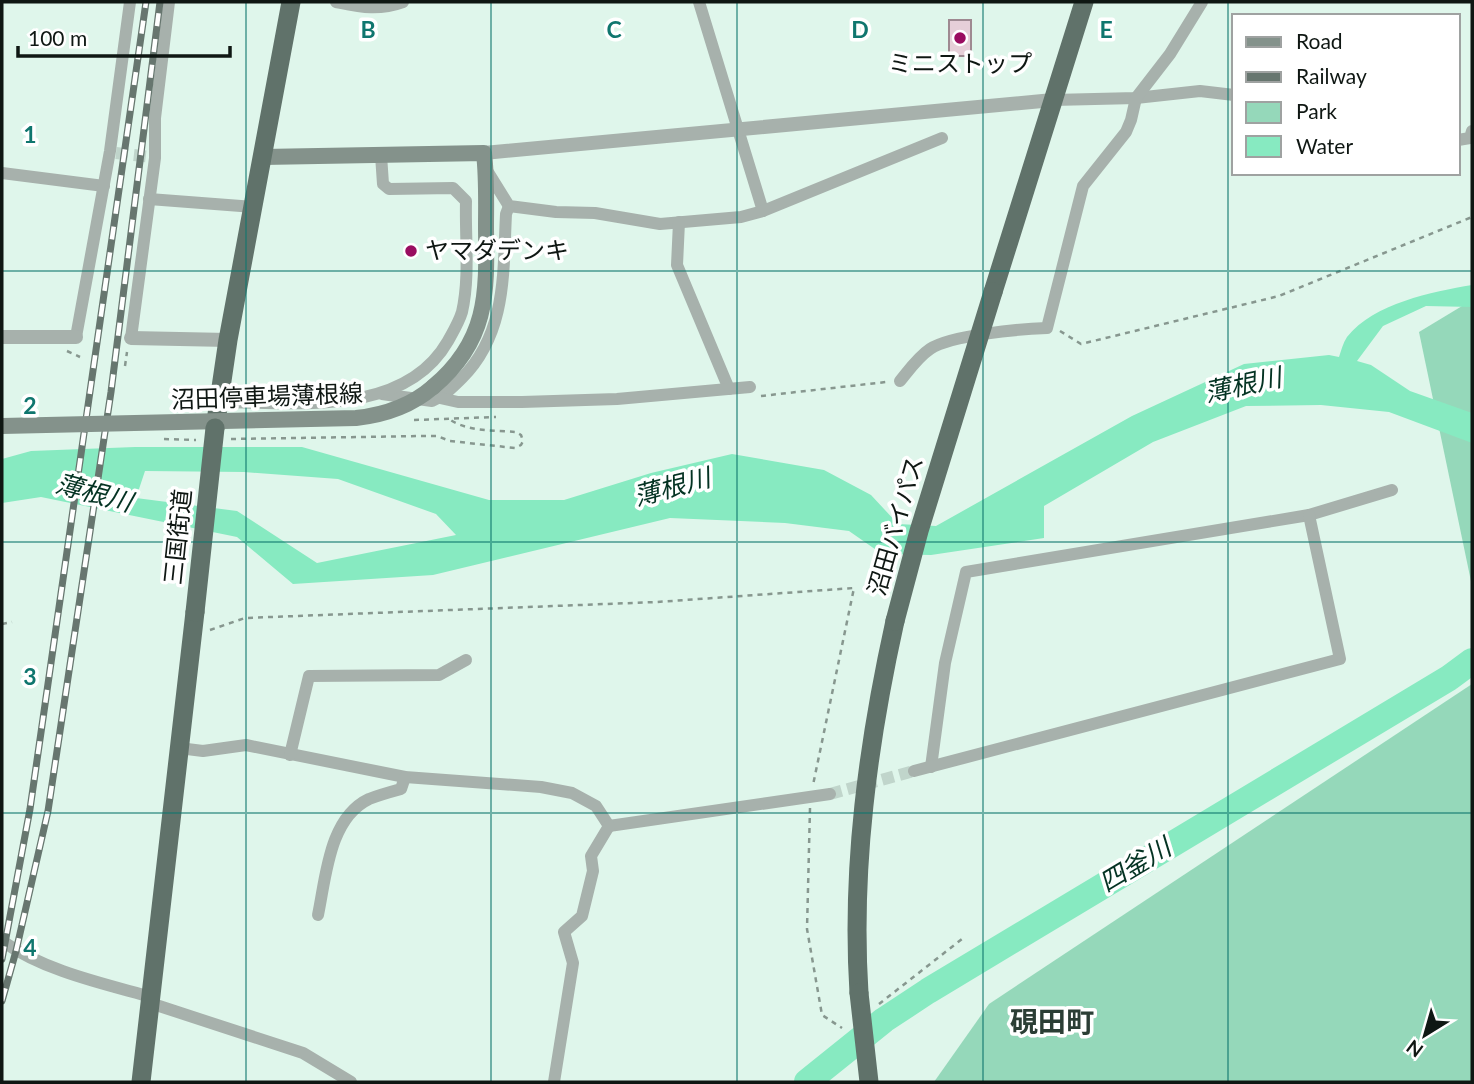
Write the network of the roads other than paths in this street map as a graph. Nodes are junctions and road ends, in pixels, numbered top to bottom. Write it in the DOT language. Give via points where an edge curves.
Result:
graph roads {
  1 [pos="130,2"];
  2 [pos="169,2"];
  3 [pos="291,2"];
  4 [pos="336,2"];
  5 [pos="403,2"];
  6 [pos="699,2"];
  7 [pos="1084,2"];
  8 [pos="1202,2"];
  9 [pos="1232,95"];
  10 [pos="1136,98"];
  11 [pos="1053,100"];
  12 [pos="738,131"];
  13 [pos="942,138"];
  14 [pos="380,155"];
  15 [pos="263,157"];
  16 [pos="485,161"];
  17 [pos="2,173"];
  18 [pos="104,186"];
  19 [pos="149,199"];
  20 [pos="509,206"];
  21 [pos="254,207"];
  22 [pos="763,211"];
  23 [pos="679,222"];
  24 [pos="2,337"];
  25 [pos="75,337"];
  26 [pos="131,338"];
  27 [pos="228,340"];
  28 [pos="900,381"];
  29 [pos="751,387"];
  30 [pos="729,389"];
  31 [pos="436,392"];
  32 [pos="382,394"];
  33 [pos="219,402"];
  34 [pos="2,426"];
  35 [pos="1392,490"];
  36 [pos="1309,516"];
  37 [pos="466,660"];
  38 [pos="179,748"];
  39 [pos="290,755"];
  40 [pos="931,766"];
  41 [pos="915,771"];
  42 [pos="405,777"];
  43 [pos="830,794"];
  44 [pos="609,826"];
  45 [pos="317,915"];
  46 [pos="2,941"];
  47 [pos="151,1000"];
  48 [pos="141,1082"];
  49 [pos="351,1082"];
  50 [pos="554,1082"];
  51 [pos="869,1082"];
  1 -- 18 [label="street" via="113,152"];
  2 -- 19 [label="street"];
  3 -- 15 [label="highway, 三国街道"];
  4 -- 5 [label="street" via="387,8"];
  6 -- 12 [label="street"];
  7 -- 11 [label="highway, 沼田バイパス"];
  8 -- 10 [label="street"];
  9 -- 10 [label="street" via="1200,91"];
  10 -- 11 [label="street"];
  10 -- 28 [label="street" via="1126,132 1083,186 1046,328 1014,329 932,347"];
  11 -- 12 [label="street"];
  11 -- 51 [label="highway, 沼田バイパス, bridge" via="919,531 873,731 859,863 856,946"];
  12 -- 16 [label="street"];
  12 -- 22 [label="street"];
  13 -- 22 [label="street"];
  14 -- 15 [label="main road"];
  14 -- 16 [label="main road"];
  14 -- 32 [label="street" via="383,184 389,189 453,188 466,201 461,316 431,365 416,378"];
  15 -- 21 [label="highway, 三国街道"];
  16 -- 20 [label="street"];
  16 -- 31 [label="main road, 沼田停車場薄根線" via="484,306 467,347"];
  17 -- 18 [label="street"];
  18 -- 25 [label="street"];
  19 -- 21 [label="street"];
  19 -- 26 [label="street"];
  20 -- 23 [label="street" via="660,224"];
  20 -- 31 [label="street" via="497,319 470,370"];
  21 -- 27 [label="highway, 三国街道"];
  22 -- 23 [label="street"];
  23 -- 30 [label="street" via="677,265"];
  24 -- 25 [label="street"];
  26 -- 27 [label="street"];
  27 -- 33 [label="highway, 三国街道"];
  29 -- 30 [label="street"];
  30 -- 31 [label="street" via="522,402 458,402"];
  31 -- 32 [label="street" via="432,401"];
  31 -- 34 [label="main road, 沼田停車場薄根線, bridge" via="396,409 356,418"];
  32 -- 33 [label="street" via="309,402"];
  33 -- 38 [label="highway, 三国街道, bridge"];
  35 -- 36 [label="street"];
  36 -- 40 [label="street" via="966,572 945,663"];
  36 -- 40 [label="street" via="1340,659"];
  37 -- 39 [label="street" via="439,675 309,676"];
  38 -- 39 [label="street" via="203,751 246,745"];
  38 -- 47 [label="highway, 三国街道"];
  39 -- 42 [label="street"];
  40 -- 41 [label="street"];
  42 -- 44 [label="street" via="572,793 596,806"];
  42 -- 45 [label="street" via="401,789 368,800 349,814 335,840"];
  43 -- 44 [label="street"];
  44 -- 50 [label="street" via="591,856 593,871 582,916 564,932 573,963"];
  46 -- 47 [label="street" via="30,960"];
  47 -- 48 [label="highway, 三国街道"];
  47 -- 49 [label="street" via="303,1053"];
}
